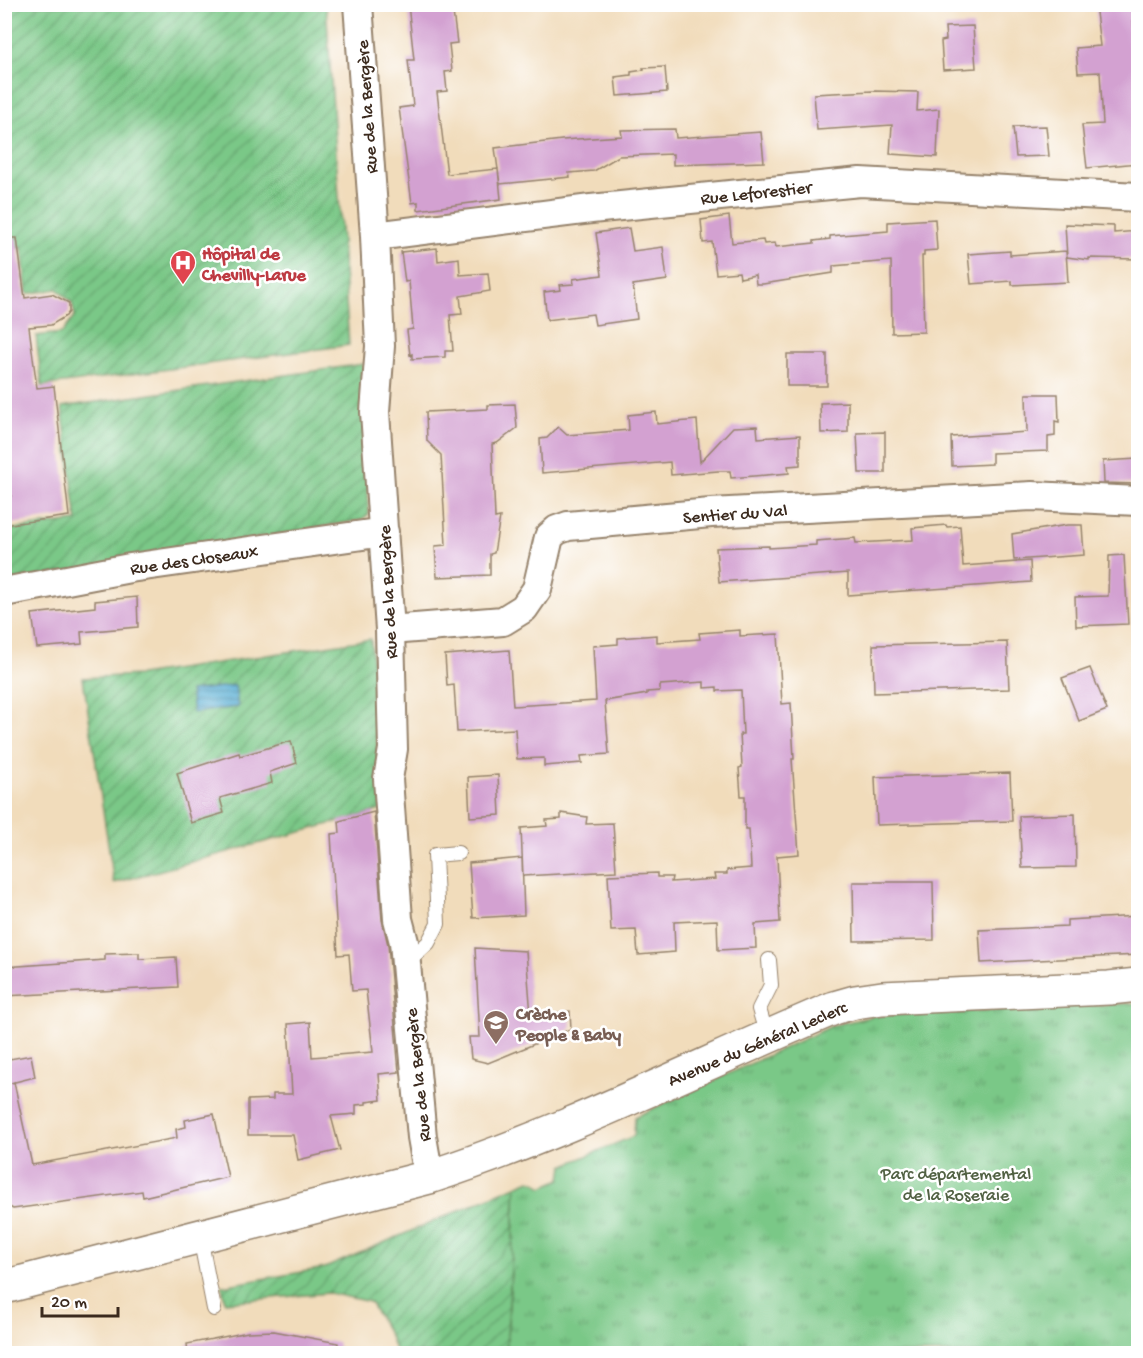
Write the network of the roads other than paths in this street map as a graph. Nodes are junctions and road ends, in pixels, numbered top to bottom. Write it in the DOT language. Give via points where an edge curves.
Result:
graph roads {
  1 [pos="358,4"];
  2 [pos="1138,196"];
  3 [pos="375,236"];
  4 [pos="1138,501"];
  5 [pos="384,532"];
  6 [pos="4,592"];
  7 [pos="390,630"];
  8 [pos="458,853"];
  9 [pos="770,960"];
  10 [pos="405,963"];
  11 [pos="1138,985"];
  12 [pos="767,1036"];
  13 [pos="429,1177"];
  14 [pos="200,1237"];
  15 [pos="4,1287"];
  16 [pos="214,1309"];
  1 -- 3 [label="street, Rue de la Bergère"];
  2 -- 3 [label="street, Rue Leforestier" via="860,182"];
  3 -- 5 [label="street, Rue de la Bergère" via="380,346 375,412"];
  4 -- 7 [label="street, Sentier du Val" via="1032,496 711,513 568,526 549,537 537,589 524,608 503,621"];
  5 -- 6 [label="street, Rue des Closeaux" via="130,568"];
  5 -- 7 [label="street, Rue de la Bergère"];
  7 -- 10 [label="street, Rue de la Bergère" via="393,749 388,779"];
  8 -- 10 [label="lane" via="435,855 438,924 428,943"];
  9 -- 12 [label="lane" via="771,985 759,1009"];
  10 -- 13 [label="street, Rue de la Bergère"];
  11 -- 12 [label="main road, Avenue du Général Leclerc" via="882,998 834,1008"];
  12 -- 13 [label="main road, Avenue du Général Leclerc" via="534,1140"];
  13 -- 14 [label="main road, Avenue du Général Leclerc"];
  14 -- 15 [label="main road, Avenue du Général Leclerc"];
  14 -- 16 [label="lane"];
}
